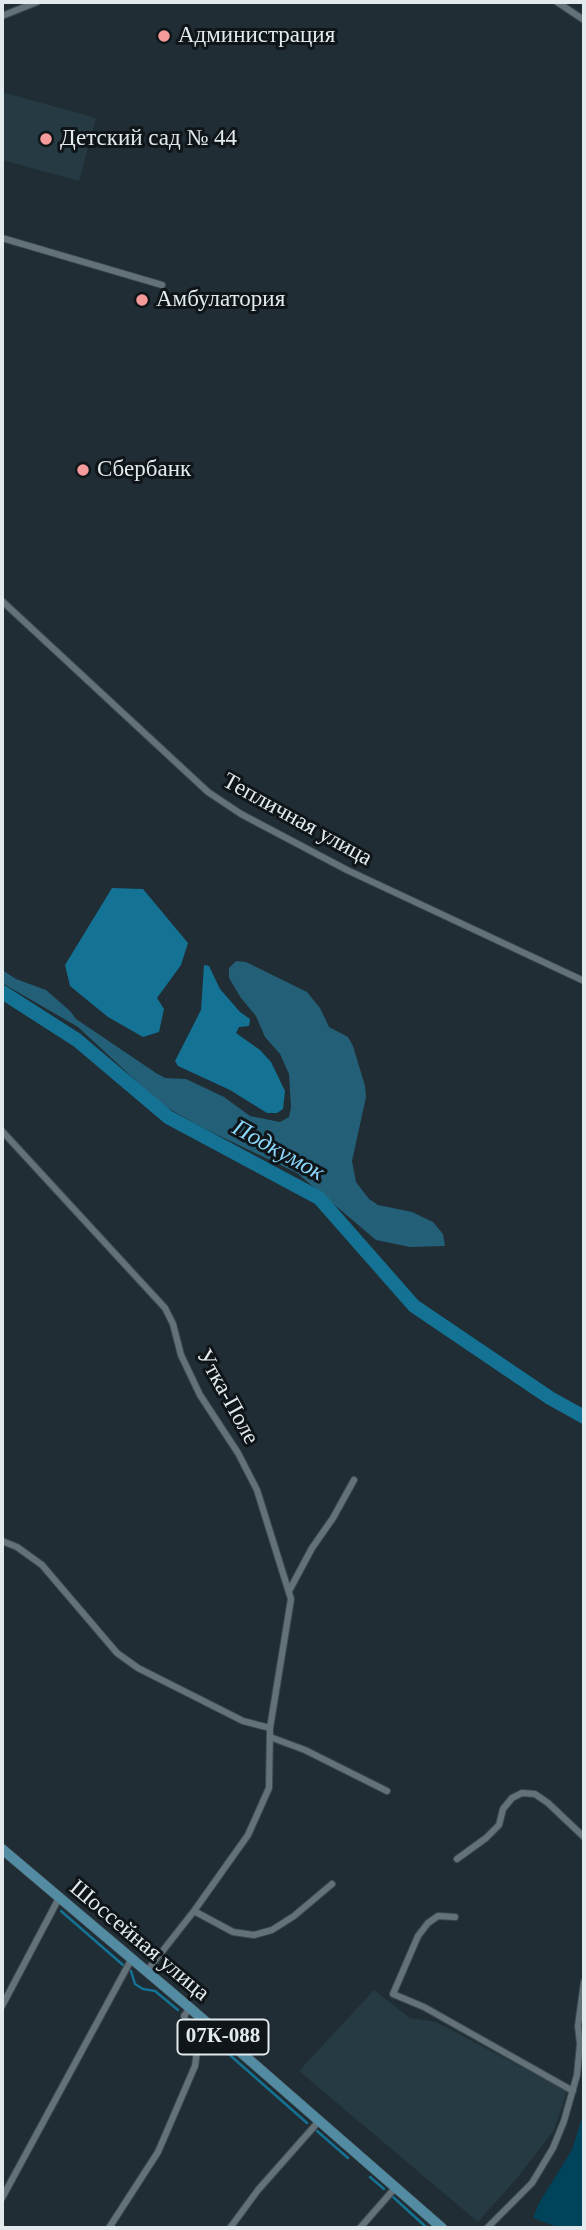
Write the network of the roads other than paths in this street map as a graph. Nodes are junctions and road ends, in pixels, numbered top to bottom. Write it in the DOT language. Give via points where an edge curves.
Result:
graph roads {
  1 [pos="37,2"];
  2 [pos="557,2"];
  3 [pos="2,16"];
  4 [pos="584,20"];
  5 [pos="2,238"];
  6 [pos="162,285"];
  7 [pos="2,601"];
  8 [pos="584,981"];
  9 [pos="2,1131"];
  10 [pos="354,1480"];
  11 [pos="2,1541"];
  12 [pos="289,1591"];
  13 [pos="270,1728"];
  14 [pos="270,1737"];
  15 [pos="387,1791"];
  16 [pos="584,1837"];
  17 [pos="2,1849"];
  18 [pos="457,1859"];
  19 [pos="332,1884"];
  20 [pos="59,1898"];
  21 [pos="194,1911"];
  22 [pos="455,1917"];
  23 [pos="131,1960"];
  24 [pos="146,1972"];
  25 [pos="584,1982"];
  26 [pos="2,2006"];
  27 [pos="190,2008"];
  28 [pos="584,2037"];
  29 [pos="580,2044"];
  30 [pos="582,2060"];
  31 [pos="573,2091"];
  32 [pos="319,2121"];
  33 [pos="395,2188"];
  34 [pos="2,2198"];
  35 [pos="109,2228"];
  36 [pos="230,2228"];
  37 [pos="360,2228"];
  38 [pos="442,2228"];
  39 [pos="487,2228"];
  1 -- 3 [label="street"];
  2 -- 4 [label="street"];
  5 -- 6 [label="street"];
  7 -- 8 [label="street, Тепличная улица" via="208,792 241,814 347,870"];
  9 -- 12 [label="street, Утка-Поле" via="164,1308 200,1395 257,1490"];
  10 -- 12 [label="street"];
  11 -- 13 [label="street" via="42,1565 127,1661 243,1721"];
  12 -- 13 [label="street, Утка-Поле"];
  13 -- 14 [label="street, Утка-Поле"];
  14 -- 15 [label="street"];
  14 -- 21 [label="street, Утка-Поле" via="269,1788 264,1800 248,1835"];
  16 -- 18 [label="street" via="548,1803 535,1794 522,1793 503,1809 499,1825"];
  17 -- 20 [label="main road, Шоссейная улица / 07К-088"];
  19 -- 21 [label="street" via="294,1916 254,1935 233,1932"];
  20 -- 23 [label="main road, Шоссейная улица / 07К-088"];
  20 -- 26 [label="street"];
  21 -- 24 [label="street, Утка-Поле"];
  22 -- 31 [label="street" via="438,1916 428,1923 393,1994"];
  23 -- 24 [label="main road, Шоссейная улица / 07К-088"];
  23 -- 34 [label="street"];
  24 -- 27 [label="main road, Шоссейная улица / 07К-088"];
  25 -- 29 [label="street"];
  27 -- 32 [label="main road, Шоссейная улица / 07К-088"];
  27 -- 35 [label="street" via="184,2016 197,2051 195,2066 159,2152"];
  28 -- 29 [label="street"];
  29 -- 30 [label="street"];
  30 -- 31 [label="street"];
  31 -- 39 [label="street" via="533,2183"];
  32 -- 33 [label="main road, Шоссейная улица / 07К-088"];
  32 -- 36 [label="street"];
  33 -- 37 [label="street"];
  33 -- 38 [label="main road, Шоссейная улица / 07К-088"];
}
